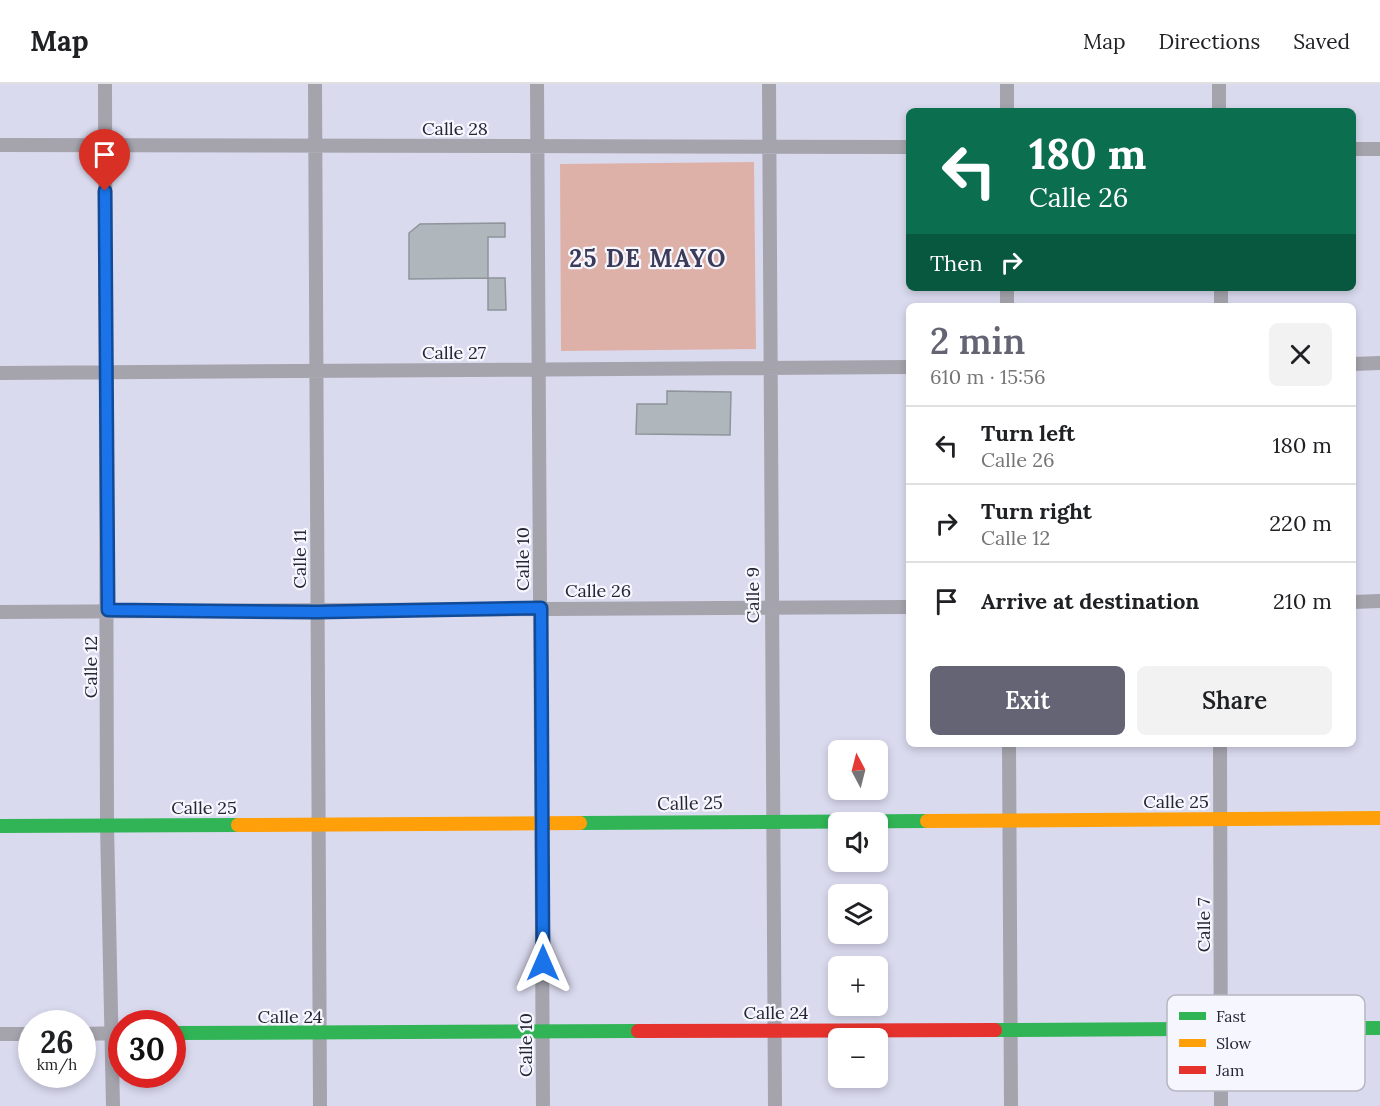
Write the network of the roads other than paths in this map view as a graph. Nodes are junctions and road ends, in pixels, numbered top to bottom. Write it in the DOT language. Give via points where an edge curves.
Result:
graph roads {
  1 [pos="105,84"];
  2 [pos="315,84"];
  3 [pos="537,84"];
  4 [pos="769,84"];
  5 [pos="1007,84"];
  6 [pos="1219,84"];
  7 [pos="1007,108"];
  8 [pos="1219,108"];
  9 [pos="0,145"];
  10 [pos="104,145"];
  11 [pos="315,145"];
  12 [pos="537,146"];
  13 [pos="769,146"];
  14 [pos="906,147"];
  15 [pos="1356,149"];
  16 [pos="1380,149"];
  17 [pos="1356,363"];
  18 [pos="1380,363"];
  19 [pos="906,367"];
  20 [pos="540,369"];
  21 [pos="315,370"];
  22 [pos="770,370"];
  23 [pos="0,373"];
  24 [pos="107,373"];
  25 [pos="1380,601"];
  26 [pos="1356,602"];
  27 [pos="906,607"];
  28 [pos="541,608"];
  29 [pos="770,608"];
  30 [pos="108,610"];
  31 [pos="0,612"];
  32 [pos="317,612"];
  33 [pos="1009,747"];
  34 [pos="1220,747"];
  35 [pos="1380,818"];
  36 [pos="1221,819"];
  37 [pos="771,820"];
  38 [pos="1010,820"];
  39 [pos="542,823"];
  40 [pos="319,824"];
  41 [pos="107,825"];
  42 [pos="0,826"];
  43 [pos="1221,995"];
  44 [pos="116,1010"];
  45 [pos="1010,1028"];
  46 [pos="1365,1028"];
  47 [pos="1380,1028"];
  48 [pos="774,1029"];
  49 [pos="1167,1029"];
  50 [pos="543,1032"];
  51 [pos="0,1034"];
  52 [pos="18,1034"];
  53 [pos="186,1034"];
  54 [pos="319,1034"];
  55 [pos="114,1088"];
  56 [pos="113,1106"];
  57 [pos="320,1106"];
  58 [pos="543,1106"];
  59 [pos="775,1106"];
  60 [pos="1011,1106"];
  1 -- 10 [label="street, Calle 12"];
  2 -- 11 [label="street, Calle 11"];
  3 -- 12 [label="street, Calle 10"];
  4 -- 13 [label="street, Calle 9"];
  5 -- 7 [label="street"];
  6 -- 8 [label="street"];
  9 -- 10 [label="street, Calle 28"];
  10 -- 11 [label="street, Calle 28"];
  10 -- 24 [label="street, Calle 12"];
  11 -- 12 [label="street, Calle 28"];
  11 -- 21 [label="street, Calle 11"];
  12 -- 13 [label="street, Calle 28"];
  12 -- 20 [label="street, Calle 10"];
  13 -- 14 [label="street, Calle 28"];
  13 -- 22 [label="street, Calle 9"];
  15 -- 16 [label="street"];
  17 -- 18 [label="street"];
  19 -- 22 [label="street, Calle 27"];
  20 -- 21 [label="street, Calle 27"];
  20 -- 22 [label="street, Calle 27"];
  20 -- 28 [label="street, Calle 10"];
  21 -- 24 [label="street, Calle 27"];
  21 -- 32 [label="street, Calle 11"];
  22 -- 29 [label="street, Calle 9"];
  23 -- 24 [label="street, Calle 27"];
  24 -- 30 [label="street, Calle 12"];
  25 -- 26 [label="street"];
  27 -- 29 [label="street, Calle 26"];
  28 -- 29 [label="street, Calle 26"];
  28 -- 32 [label="street, Calle 26"];
  28 -- 39 [label="street, Calle 10"];
  29 -- 37 [label="street, Calle 9"];
  30 -- 31 [label="street, Calle 26"];
  30 -- 32 [label="street, Calle 26"];
  30 -- 41 [label="street, Calle 12"];
  32 -- 40 [label="street, Calle 11"];
  33 -- 38 [label="street"];
  34 -- 36 [label="street, Calle 7"];
  35 -- 36 [label="street, Calle 25"];
  36 -- 38 [label="street, Calle 25"];
  36 -- 43 [label="street, Calle 7"];
  37 -- 38 [label="street, Calle 25"];
  37 -- 39 [label="street, Calle 25"];
  37 -- 48 [label="street, Calle 9"];
  38 -- 45 [label="street"];
  39 -- 40 [label="street, Calle 25"];
  39 -- 50 [label="street, Calle 10"];
  40 -- 41 [label="street, Calle 25"];
  40 -- 54 [label="street, Calle 11"];
  41 -- 42 [label="street, Calle 25"];
  41 -- 44 [label="street, Calle 12"];
  45 -- 48 [label="street, Calle 24"];
  45 -- 49 [label="street, Calle 24"];
  45 -- 60 [label="street"];
  46 -- 47 [label="street, Calle 24"];
  48 -- 50 [label="street, Calle 24"];
  48 -- 59 [label="street, Calle 9"];
  50 -- 54 [label="street, Calle 24"];
  50 -- 58 [label="street, Calle 10"];
  51 -- 52 [label="street"];
  53 -- 54 [label="street, Calle 24"];
  54 -- 57 [label="street, Calle 11"];
  55 -- 56 [label="street, Calle 12"];
}
